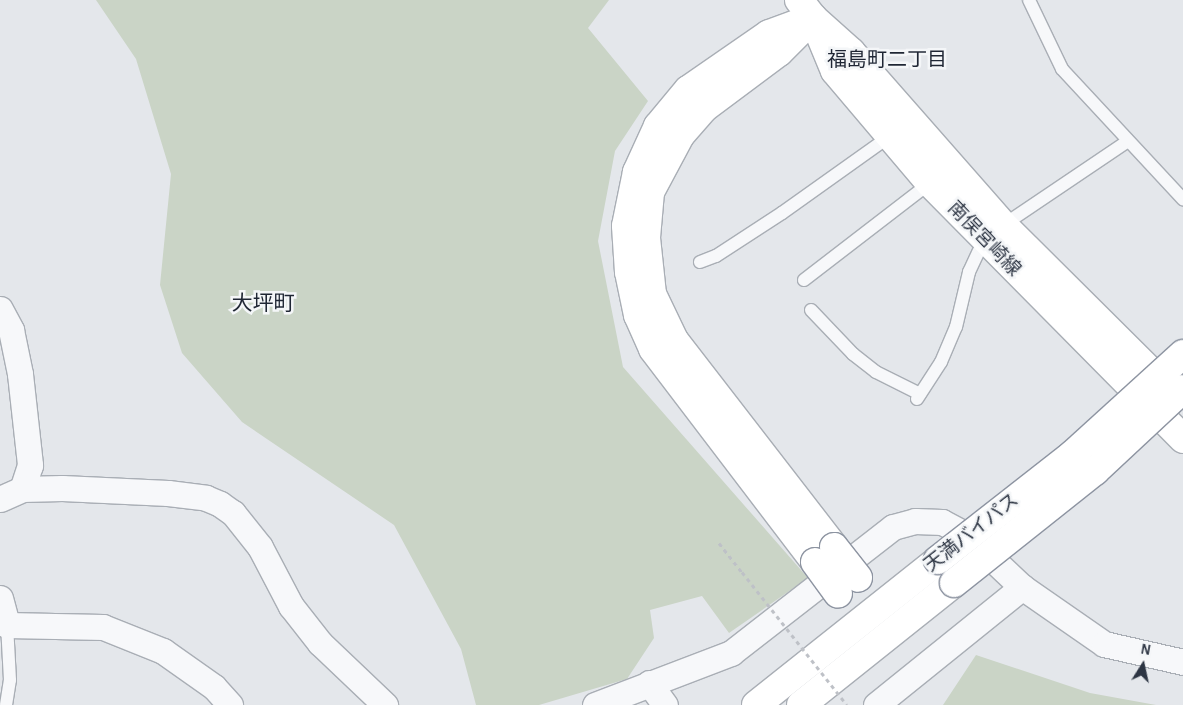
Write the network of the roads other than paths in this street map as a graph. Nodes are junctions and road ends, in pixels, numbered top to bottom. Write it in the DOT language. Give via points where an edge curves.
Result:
graph roads {
  1 [pos="1030,0"];
  2 [pos="806,9"];
  3 [pos="890,136"];
  4 [pos="1128,141"];
  5 [pos="930,183"];
  6 [pos="1183,199"];
  7 [pos="989,239"];
  8 [pos="700,262"];
  9 [pos="804,280"];
  10 [pos="0,309"];
  11 [pos="811,310"];
  12 [pos="1183,354"];
  13 [pos="1183,388"];
  14 [pos="1183,404"];
  15 [pos="1183,439"];
  16 [pos="11,494"];
  17 [pos="848,586"];
  18 [pos="1022,587"];
  19 [pos="0,598"];
  20 [pos="880,605"];
  21 [pos="859,622"];
  22 [pos="7,625"];
  23 [pos="902,625"];
  24 [pos="879,644"];
  25 [pos="1183,662"];
  26 [pos="649,683"];
  27 [pos="6,705"];
  28 [pos="230,705"];
  29 [pos="385,705"];
  30 [pos="594,705"];
  31 [pos="665,705"];
  32 [pos="756,705"];
  33 [pos="801,705"];
  34 [pos="876,705"];
  1 -- 4 [label="lane" via="1062,69"];
  2 -- 3 [label="main road, 南俣宮崎線" via="835,71"];
  2 -- 7 [label="main road, 南俣宮崎線" via="852,52"];
  2 -- 17 [label="main road, bridge" via="779,52 704,108 681,134 650,192 646,238 652,294 674,340"];
  3 -- 5 [label="main road, 南俣宮崎線"];
  3 -- 8 [label="lane" via="774,218 716,256"];
  4 -- 6 [label="lane"];
  4 -- 7 [label="lane"];
  5 -- 7 [label="main road, 南俣宮崎線"];
  5 -- 9 [label="lane"];
  7 -- 11 [label="lane" via="969,272 956,327 940,362 918,397 853,354"];
  7 -- 14 [label="main road, 南俣宮崎線"];
  7 -- 15 [label="main road, 南俣宮崎線"];
  10 -- 16 [label="street" via="11,330 30,465"];
  12 -- 20 [label="main road, 天満バイパス, bridge" via="1072,455"];
  13 -- 23 [label="main road, 天満バイパス, bridge" via="1095,471"];
  16 -- 29 [label="street" via="146,491 206,498 220,504 234,513 260,547 291,606 320,643"];
  17 -- 20 [label="main road"];
  17 -- 21 [label="main road"];
  18 -- 25 [label="street" via="1104,644"];
  18 -- 26 [label="street" via="968,536 942,522 915,521 893,527 731,653"];
  18 -- 34 [label="street"];
  19 -- 22 [label="street"];
  20 -- 21 [label="main road, 天満バイパス"];
  20 -- 23 [label="main road"];
  21 -- 24 [label="main road"];
  21 -- 32 [label="main road, 天満バイパス"];
  22 -- 27 [label="lane" via="10,680"];
  22 -- 28 [label="street" via="103,627 163,651 214,687"];
  23 -- 24 [label="main road, 天満バイパス"];
  24 -- 33 [label="main road, 天満バイパス"];
  26 -- 30 [label="street"];
  26 -- 31 [label="street"];
}
